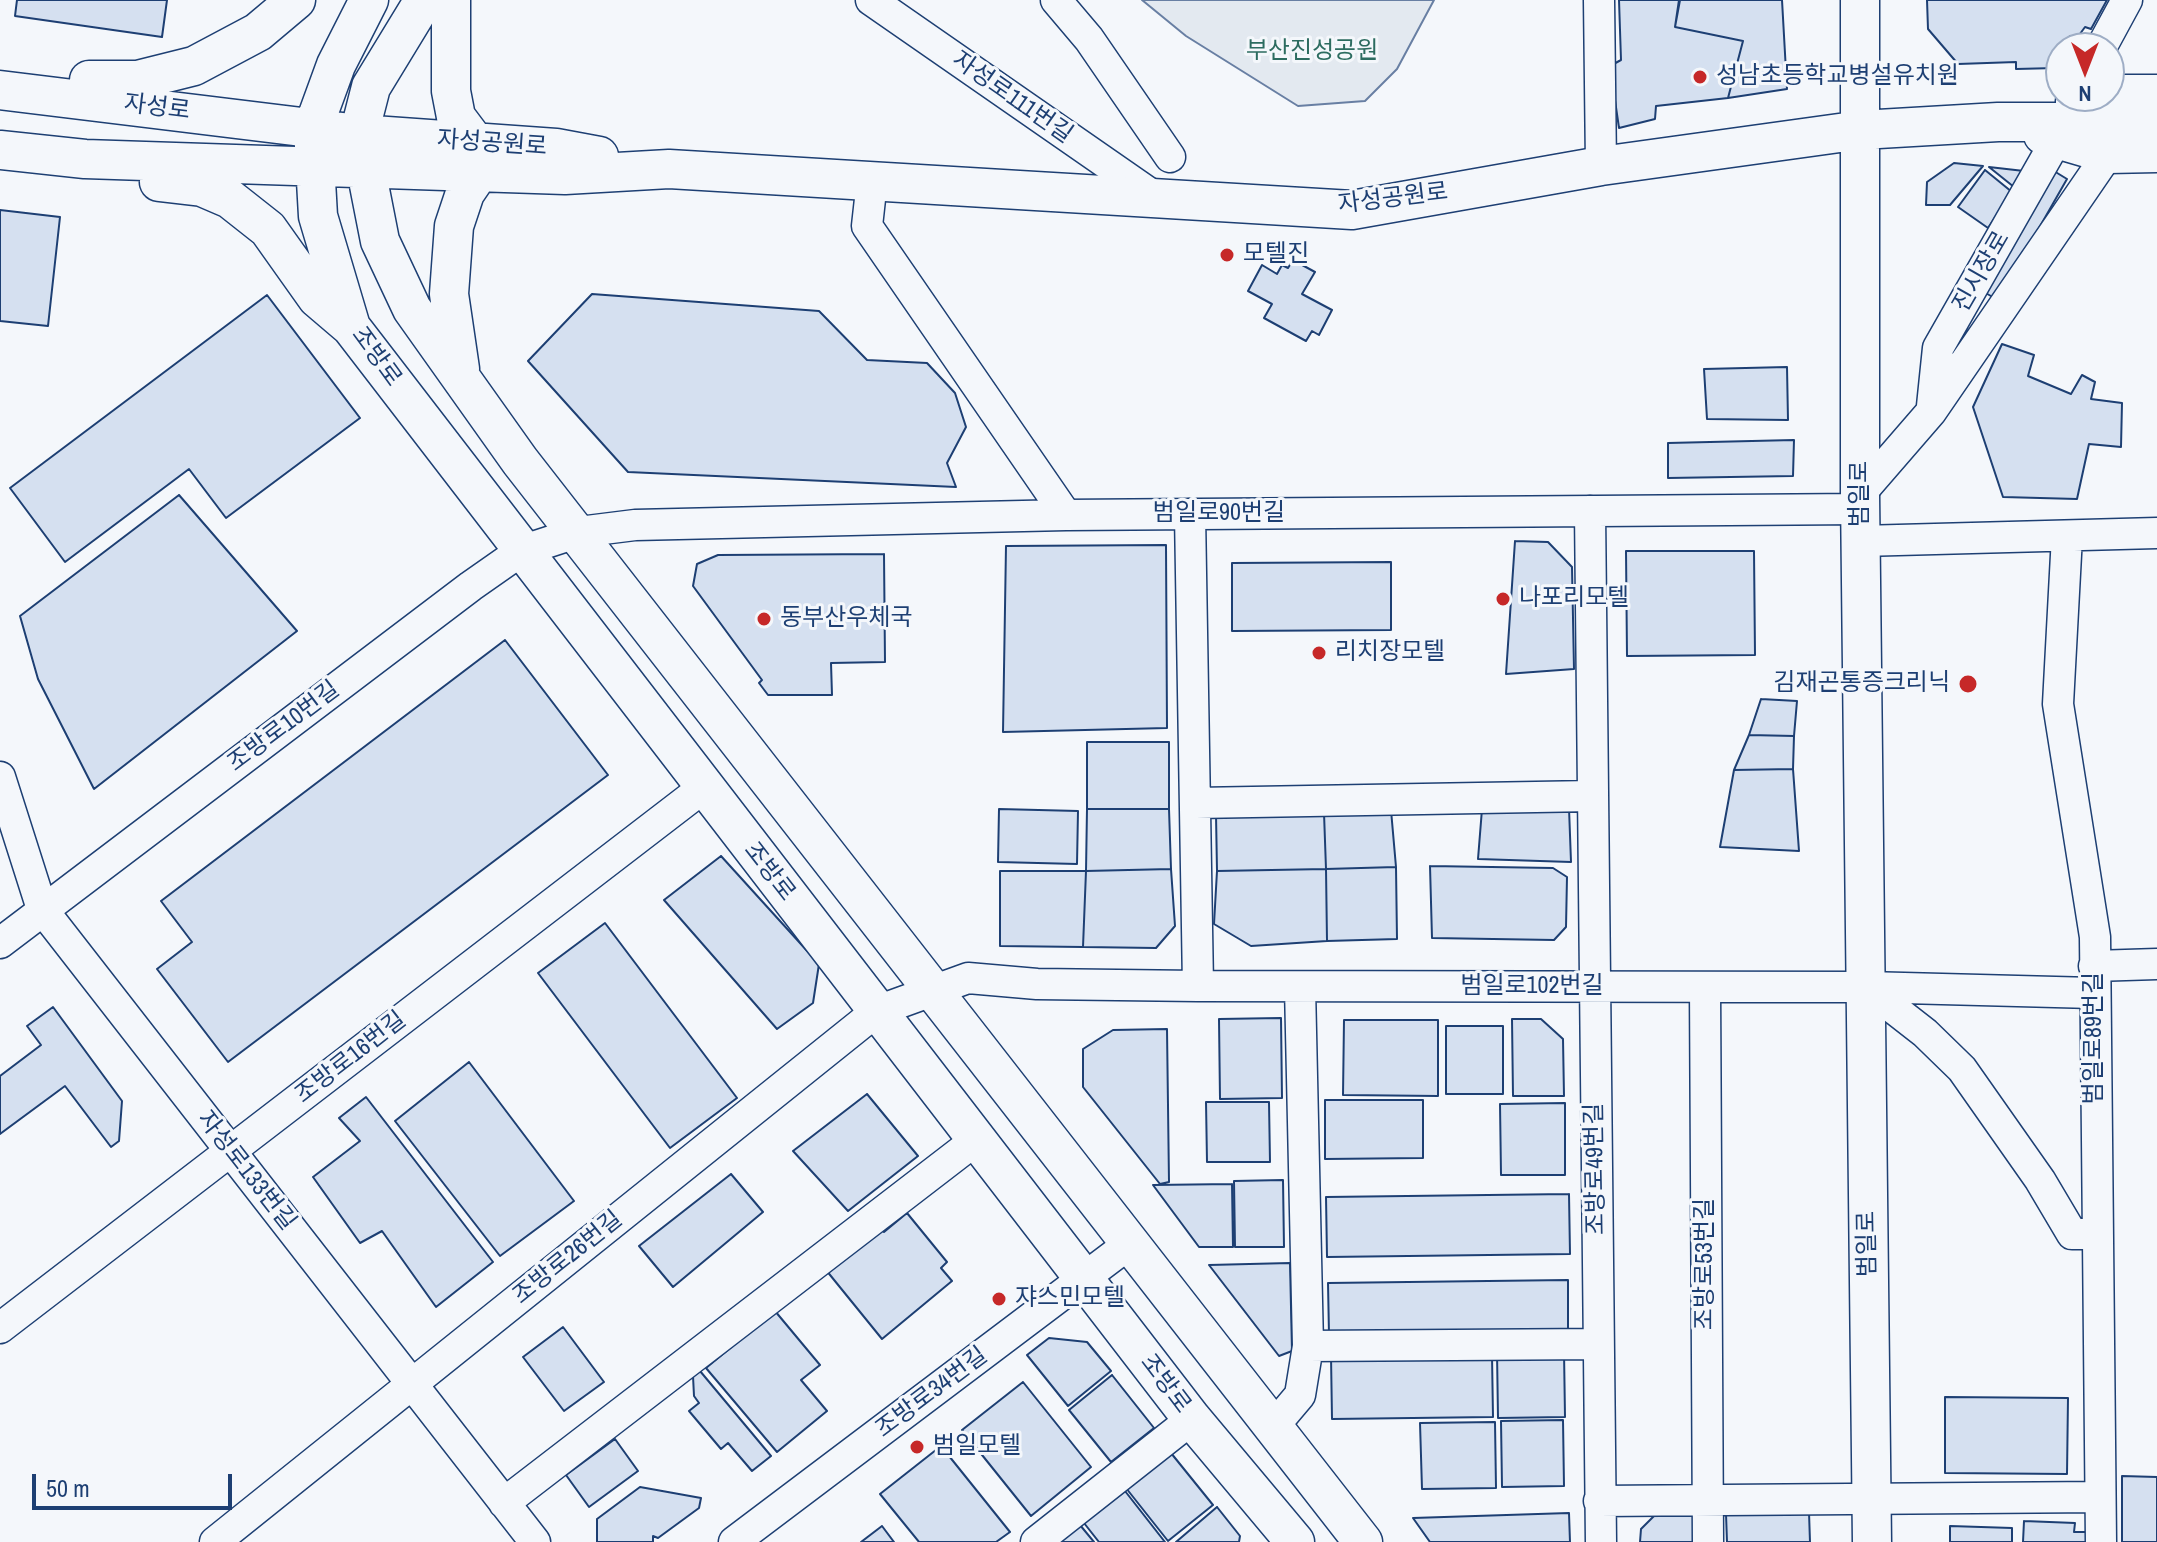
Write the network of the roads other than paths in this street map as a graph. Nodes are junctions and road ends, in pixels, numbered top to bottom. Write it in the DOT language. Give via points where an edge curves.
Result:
graph roads {
  1 [pos="296,0"];
  2 [pos="369,0"];
  3 [pos="424,0"];
  4 [pos="451,0"];
  5 [pos="871,0"];
  6 [pos="1056,0"];
  7 [pos="1599,0"];
  8 [pos="1860,0"];
  9 [pos="2127,0"];
  10 [pos="2110,32"];
  11 [pos="8,91"];
  12 [pos="2125,94"];
  13 [pos="2157,94"];
  14 [pos="2045,108"];
  15 [pos="1998,122"];
  16 [pos="2157,122"];
  17 [pos="313,128"];
  18 [pos="1861,130"];
  19 [pos="2057,139"];
  20 [pos="0,150"];
  21 [pos="363,151"];
  22 [pos="2157,153"];
  23 [pos="2108,154"];
  24 [pos="477,156"];
  25 [pos="1170,157"];
  26 [pos="85,159"];
  27 [pos="313,166"];
  28 [pos="1601,166"];
  29 [pos="872,181"];
  30 [pos="1152,195"];
  31 [pos="351,327"];
  32 [pos="463,383"];
  33 [pos="1931,412"];
  34 [pos="1590,511"];
  35 [pos="1190,514"];
  36 [pos="1066,515"];
  37 [pos="1861,515"];
  38 [pos="579,532"];
  39 [pos="2157,533"];
  40 [pos="2067,536"];
  41 [pos="521,551"];
  42 [pos="0,777"];
  43 [pos="703,788"];
  44 [pos="1592,796"];
  45 [pos="1196,803"];
  46 [pos="42,909"];
  47 [pos="0,943"];
  48 [pos="2157,964"];
  49 [pos="2094,980"];
  50 [pos="1198,986"];
  51 [pos="1300,987"];
  52 [pos="1594,987"];
  53 [pos="1705,987"];
  54 [pos="1866,987"];
  55 [pos="932,989"];
  56 [pos="877,1011"];
  57 [pos="976,1140"];
  58 [pos="230,1151"];
  59 [pos="2096,1234"];
  60 [pos="1129,1244"];
  61 [pos="1084,1276"];
  62 [pos="0,1328"];
  63 [pos="1598,1344"];
  64 [pos="1308,1346"];
  65 [pos="411,1384"];
  66 [pos="1192,1419"];
  67 [pos="1273,1427"];
  68 [pos="2099,1497"];
  69 [pos="1708,1500"];
  70 [pos="1871,1500"];
  71 [pos="1599,1501"];
  72 [pos="504,1503"];
  73 [pos="1357,1540"];
  74 [pos="215,1542"];
  75 [pos="535,1542"];
  76 [pos="734,1542"];
  77 [pos="1036,1542"];
  78 [pos="1295,1542"];
  79 [pos="1601,1542"];
  80 [pos="1708,1542"];
  81 [pos="1872,1542"];
  82 [pos="2101,1542"];
  1 -- 11 [label="main road" via="258,32 194,66 138,80 66,81"];
  2 -- 17 [label="main road" via="336,65"];
  3 -- 21 [label="main road" via="371,87"];
  4 -- 24 [label="main road" via="451,91 456,117"];
  5 -- 30 [label="street, 자성로111번길"];
  6 -- 25 [label="street"];
  7 -- 28 [label="street"];
  8 -- 18 [label="main road, 범일로"];
  9 -- 10 [label="street"];
  11 -- 17 [label="main road, 자성로"];
  12 -- 13 [label="main road"];
  14 -- 15 [label="main road"];
  15 -- 16 [label="main road"];
  15 -- 18 [label="main road"];
  15 -- 19 [label="main road"];
  17 -- 21 [label="main road, 자성공원로"];
  17 -- 27 [label="main road"];
  18 -- 28 [label="main road, 자성공원로"];
  18 -- 37 [label="main road, 범일로"];
  19 -- 23 [label="main road"];
  19 -- 33 [label="street, 진시장로" via="1938,348"];
  20 -- 26 [label="main road"];
  21 -- 24 [label="main road, 자성공원로"];
  21 -- 27 [label="main road"];
  21 -- 32 [label="main road" via="380,241 412,309"];
  22 -- 23 [label="main road"];
  23 -- 33 [label="street"];
  24 -- 29 [label="main road, 자성공원로" via="556,148 669,169"];
  24 -- 32 [label="main road" via="454,226 449,294"];
  26 -- 27 [label="main road"];
  26 -- 31 [label="main road" via="127,178 202,187 230,199 268,229 317,298"];
  27 -- 31 [label="main road, 조방로" via="318,216"];
  28 -- 30 [label="main road, 자성공원로" via="1352,210"];
  29 -- 30 [label="main road, 자성공원로"];
  29 -- 36 [label="street" via="867,226"];
  31 -- 41 [label="main road, 조방로"];
  32 -- 38 [label="main road"];
  33 -- 37 [label="street"];
  34 -- 35 [label="street, 범일로90번길"];
  34 -- 37 [label="street, 범일로90번길"];
  34 -- 44 [label="street, 조방로49번길"];
  35 -- 36 [label="street, 범일로90번길"];
  35 -- 45 [label="street"];
  36 -- 38 [label="street, 범일로90번길" via="635,525"];
  37 -- 40 [label="street"];
  37 -- 54 [label="main road, 범일로"];
  38 -- 41 [label="street, 조방로10번길"];
  38 -- 55 [label="main road"];
  39 -- 40 [label="street"];
  40 -- 49 [label="street, 범일로89번길" via="2058,704 2095,937"];
  41 -- 43 [label="main road, 조방로"];
  41 -- 46 [label="street, 조방로10번길"];
  42 -- 46 [label="street, 자성로133번길"];
  43 -- 56 [label="main road, 조방로"];
  43 -- 58 [label="street, 조방로16번길"];
  44 -- 45 [label="street"];
  44 -- 52 [label="street, 조방로49번길"];
  45 -- 50 [label="street"];
  46 -- 47 [label="street, 조방로10번길"];
  46 -- 58 [label="street, 자성로133번길"];
  48 -- 49 [label="street, 범일로102번길"];
  49 -- 54 [label="street, 범일로102번길"];
  49 -- 59 [label="street, 범일로89번길"];
  50 -- 51 [label="street, 범일로102번길"];
  50 -- 55 [label="street, 범일로102번길" via="968,978"];
  51 -- 52 [label="street, 범일로102번길"];
  51 -- 64 [label="street"];
  52 -- 53 [label="street, 범일로102번길"];
  52 -- 63 [label="street, 조방로49번길"];
  53 -- 54 [label="street, 범일로102번길"];
  53 -- 69 [label="street, 조방로53번길"];
  54 -- 59 [label="street" via="1962,1069 2072,1234"];
  54 -- 70 [label="main road, 범일로"];
  55 -- 56 [label="street, 조방로26번길"];
  55 -- 60 [label="main road"];
  56 -- 57 [label="main road, 조방로"];
  56 -- 65 [label="street, 조방로26번길"];
  57 -- 61 [label="main road, 조방로"];
  57 -- 72 [label="street"];
  58 -- 62 [label="street, 조방로16번길"];
  58 -- 65 [label="street, 자성로133번길"];
  59 -- 68 [label="street, 범일로89번길"];
  60 -- 61 [label="street, 조방로34번길"];
  60 -- 67 [label="main road"];
  61 -- 66 [label="main road, 조방로"];
  61 -- 76 [label="street, 조방로34번길"];
  63 -- 64 [label="street"];
  63 -- 71 [label="street, 조방로49번길"];
  64 -- 67 [label="street" via="1300,1395"];
  65 -- 72 [label="street, 자성로133번길"];
  65 -- 74 [label="street, 조방로26번길"];
  66 -- 77 [label="street"];
  66 -- 78 [label="main road, 조방로"];
  67 -- 73 [label="main road"];
  68 -- 70 [label="street"];
  68 -- 82 [label="street, 범일로89번길"];
  69 -- 70 [label="street"];
  69 -- 71 [label="street"];
  69 -- 80 [label="street, 조방로53번길"];
  70 -- 81 [label="main road, 범일로"];
  71 -- 79 [label="street, 조방로49번길"];
  72 -- 75 [label="street, 자성로133번길"];
}
